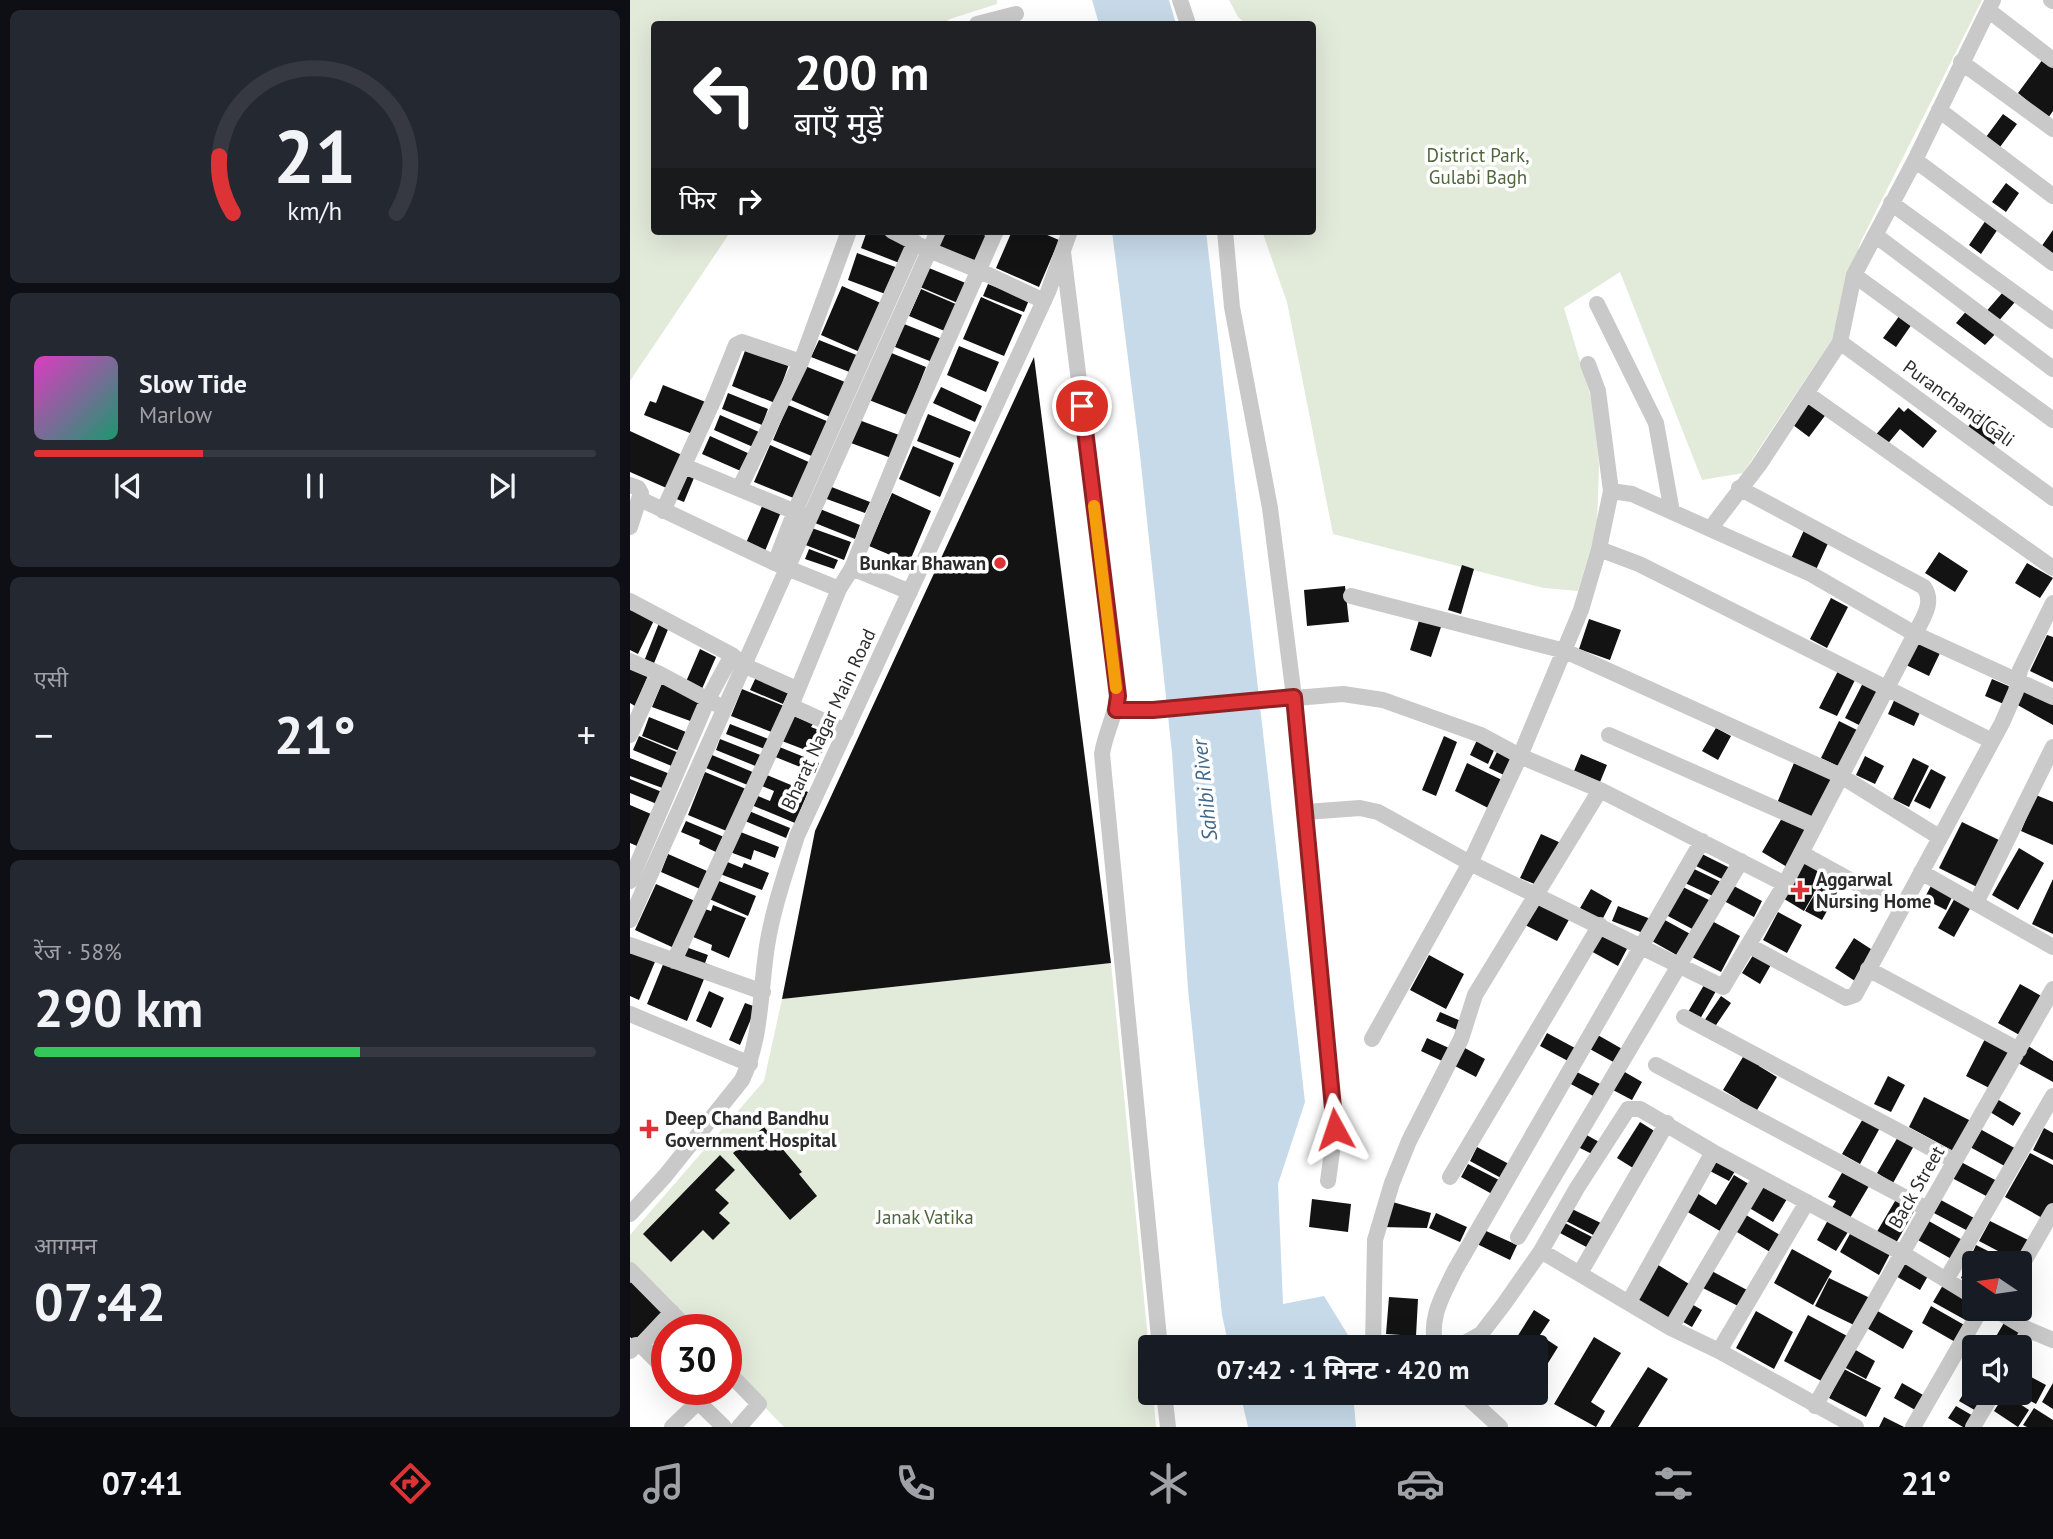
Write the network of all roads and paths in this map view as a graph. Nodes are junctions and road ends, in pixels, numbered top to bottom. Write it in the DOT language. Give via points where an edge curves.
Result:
graph roads {
  1 [pos="1181,0"];
  2 [pos="1990,5"];
  3 [pos="1016,13"];
  4 [pos="988,21"];
  5 [pos="1187,21"];
  6 [pos="2053,60"];
  7 [pos="1961,62"];
  8 [pos="1939,110"];
  9 [pos="2053,130"];
  10 [pos="1915,160"];
  11 [pos="2053,196"];
  12 [pos="1891,203"];
  13 [pos="1875,234"];
  14 [pos="848,235"];
  15 [pos="900,235"];
  16 [pos="936,235"];
  17 [pos="994,235"];
  18 [pos="1069,235"];
  19 [pos="1225,235"];
  20 [pos="915,242"];
  21 [pos="929,250"];
  22 [pos="1063,252"];
  23 [pos="2053,264"];
  24 [pos="978,270"];
  25 [pos="1854,275"];
  26 [pos="1044,301"];
  27 [pos="1597,304"];
  28 [pos="2053,321"];
  29 [pos="1840,342"];
  30 [pos="801,362"];
  31 [pos="1588,364"];
  32 [pos="2053,369"];
  33 [pos="1806,393"];
  34 [pos="2053,420"];
  35 [pos="684,466"];
  36 [pos="630,485"];
  37 [pos="740,487"];
  38 [pos="1739,488"];
  39 [pos="1611,491"];
  40 [pos="2053,498"];
  41 [pos="640,499"];
  42 [pos="663,511"];
  43 [pos="1672,512"];
  44 [pos="802,515"];
  45 [pos="630,527"];
  46 [pos="1710,529"];
  47 [pos="1599,549"];
  48 [pos="781,565"];
  49 [pos="852,568"];
  50 [pos="2053,568"];
  51 [pos="839,589"];
  52 [pos="910,592"];
  53 [pos="1351,596"];
  54 [pos="630,601"];
  55 [pos="2053,603"];
  56 [pos="1915,634"];
  57 [pos="1565,651"];
  58 [pos="737,660"];
  59 [pos="630,662"];
  60 [pos="658,673"];
  61 [pos="2018,682"];
  62 [pos="1887,688"];
  63 [pos="797,689"];
  64 [pos="1294,697"];
  65 [pos="2053,697"];
  66 [pos="708,699"];
  67 [pos="791,706"];
  68 [pos="723,708"];
  69 [pos="1116,710"];
  70 [pos="846,732"];
  71 [pos="630,735"];
  72 [pos="1609,735"];
  73 [pos="1992,741"];
  74 [pos="2053,747"];
  75 [pos="1520,756"];
  76 [pos="1841,776"];
  77 [pos="1600,790"];
  78 [pos="1306,812"];
  79 [pos="1815,826"];
  80 [pos="1939,837"];
  81 [pos="1702,841"];
  82 [pos="1801,853"];
  83 [pos="1741,861"];
  84 [pos="1470,863"];
  85 [pos="1922,872"];
  86 [pos="630,881"];
  87 [pos="1786,884"];
  88 [pos="1538,895"];
  89 [pos="1976,902"];
  90 [pos="1901,908"];
  91 [pos="630,920"];
  92 [pos="1600,925"];
  93 [pos="630,945"];
  94 [pos="1748,945"];
  95 [pos="1641,946"];
  96 [pos="2053,947"];
  97 [pos="674,961"];
  98 [pos="1680,965"];
  99 [pos="1868,970"];
  100 [pos="2053,989"];
  101 [pos="763,992"];
  102 [pos="630,1014"];
  103 [pos="1684,1017"];
  104 [pos="1372,1039"];
  105 [pos="2019,1050"];
  106 [pos="750,1064"];
  107 [pos="1656,1065"];
  108 [pos="2053,1096"];
  109 [pos="1667,1123"];
  110 [pos="1713,1152"];
  111 [pos="1955,1161"];
  112 [pos="1450,1177"];
  113 [pos="1760,1178"];
  114 [pos="1328,1181"];
  115 [pos="1807,1202"];
  116 [pos="1927,1209"];
  117 [pos="2053,1211"];
  118 [pos="630,1214"];
  119 [pos="1518,1237"];
  120 [pos="1541,1251"];
  121 [pos="2030,1251"];
  122 [pos="1902,1253"];
  123 [pos="630,1270"];
  124 [pos="1580,1273"];
  125 [pos="1946,1280"];
  126 [pos="1962,1290"];
  127 [pos="1629,1302"];
  128 [pos="672,1312"];
  129 [pos="1974,1321"];
  130 [pos="2014,1321"];
  131 [pos="1671,1328"];
  132 [pos="2029,1330"];
  133 [pos="1159,1335"];
  134 [pos="1373,1335"];
  135 [pos="1434,1335"];
  136 [pos="1479,1335"];
  137 [pos="2026,1335"];
  138 [pos="2053,1340"];
  139 [pos="636,1348"];
  140 [pos="1719,1351"];
  141 [pos="651,1359"];
  142 [pos="742,1387"];
  143 [pos="695,1405"];
  144 [pos="701,1405"];
  145 [pos="1165,1405"];
  146 [pos="1476,1405"];
  147 [pos="1986,1405"];
  148 [pos="1815,1406"];
  149 [pos="672,1427"];
  150 [pos="724,1427"];
  151 [pos="740,1427"];
  152 [pos="1168,1427"];
  153 [pos="1500,1427"];
  154 [pos="1856,1427"];
  155 [pos="1913,1427"];
  156 [pos="1973,1427"];
  1 -- 5 [label="street"];
  2 -- 6 [label="street"];
  2 -- 7 [label="street"];
  3 -- 4 [label="street"];
  7 -- 8 [label="street"];
  7 -- 9 [label="street"];
  8 -- 10 [label="street"];
  8 -- 11 [label="street"];
  10 -- 12 [label="street"];
  10 -- 23 [label="street"];
  12 -- 13 [label="street"];
  12 -- 28 [label="street"];
  13 -- 25 [label="street"];
  13 -- 32 [label="street"];
  14 -- 30 [label="street"];
  15 -- 20 [label="street"];
  16 -- 21 [label="street"];
  17 -- 24 [label="street"];
  18 -- 22 [label="street, Bharat Nagar Main Road"];
  19 -- 64 [label="street" via="1232,307 1270,508"];
  20 -- 21 [label="street"];
  20 -- 44 [label="street"];
  21 -- 24 [label="street"];
  21 -- 44 [label="street"];
  22 -- 26 [label="street, Bharat Nagar Main Road"];
  22 -- 69 [label="street" via="1118,696"];
  24 -- 26 [label="street"];
  24 -- 49 [label="street"];
  25 -- 29 [label="street"];
  25 -- 34 [label="street"];
  26 -- 52 [label="street, Bharat Nagar Main Road"];
  27 -- 43 [label="street" via="1656,423"];
  29 -- 33 [label="street"];
  29 -- 40 [label="street, Puranchand Gali"];
  30 -- 35 [label="street" via="738,343"];
  30 -- 37 [label="street"];
  31 -- 39 [label="street" via="1598,391"];
  33 -- 38 [label="street"];
  33 -- 50 [label="street"];
  35 -- 37 [label="street"];
  35 -- 42 [label="street"];
  36 -- 41 [label="street" via="638,488"];
  37 -- 44 [label="street"];
  38 -- 46 [label="street"];
  38 -- 56 [label="street" via="1924,587 1930,602"];
  39 -- 43 [label="street" via="1632,494"];
  39 -- 47 [label="street"];
  41 -- 42 [label="street"];
  41 -- 45 [label="street"];
  42 -- 48 [label="street"];
  43 -- 46 [label="street"];
  44 -- 48 [label="street"];
  46 -- 56 [label="street" via="1811,574"];
  47 -- 57 [label="street"];
  47 -- 62 [label="street" via="1639,564"];
  48 -- 51 [label="street"];
  48 -- 58 [label="street"];
  49 -- 51 [label="street"];
  49 -- 52 [label="street"];
  51 -- 63 [label="street"];
  52 -- 70 [label="street, Bharat Nagar Main Road"];
  53 -- 57 [label="street"];
  54 -- 58 [label="street"];
  55 -- 61 [label="street"];
  56 -- 61 [label="street"];
  56 -- 62 [label="street"];
  57 -- 75 [label="street"];
  57 -- 76 [label="street"];
  58 -- 63 [label="street"];
  58 -- 66 [label="street"];
  58 -- 68 [label="street"];
  59 -- 60 [label="street"];
  60 -- 66 [label="street"];
  60 -- 71 [label="street"];
  61 -- 65 [label="street"];
  61 -- 73 [label="street"];
  62 -- 73 [label="street"];
  62 -- 76 [label="street"];
  63 -- 67 [label="street"];
  64 -- 69 [label="street"];
  64 -- 75 [label="street" via="1343,694 1383,700 1481,735"];
  64 -- 78 [label="street"];
  66 -- 68 [label="street"];
  66 -- 86 [label="street"];
  67 -- 70 [label="street"];
  67 -- 97 [label="street"];
  68 -- 91 [label="street"];
  69 -- 133 [label="street" via="1102,754"];
  70 -- 101 [label="street, Bharat Nagar Main Road" via="797,835 778,895"];
  72 -- 79 [label="street"];
  73 -- 80 [label="street"];
  74 -- 89 [label="street"];
  75 -- 77 [label="street"];
  75 -- 84 [label="street"];
  76 -- 79 [label="street"];
  76 -- 80 [label="street"];
  77 -- 81 [label="street"];
  77 -- 88 [label="street"];
  78 -- 84 [label="street" via="1360,808 1378,812"];
  78 -- 114 [label="street" via="1335,1129"];
  79 -- 82 [label="street"];
  80 -- 85 [label="street"];
  81 -- 83 [label="street"];
  81 -- 95 [label="street"];
  82 -- 87 [label="street"];
  82 -- 90 [label="street"];
  83 -- 87 [label="street"];
  83 -- 98 [label="street"];
  84 -- 88 [label="street"];
  84 -- 104 [label="street"];
  85 -- 89 [label="street"];
  85 -- 90 [label="street"];
  87 -- 94 [label="street"];
  88 -- 92 [label="street"];
  88 -- 134 [label="street" via="1475,995 1461,1039 1392,1183 1375,1240"];
  89 -- 96 [label="street"];
  90 -- 99 [label="street"];
  92 -- 95 [label="street"];
  92 -- 112 [label="street"];
  93 -- 97 [label="street"];
  94 -- 98 [label="street" via="1723,987"];
  94 -- 99 [label="street" via="1846,998 1855,995"];
  95 -- 98 [label="street"];
  95 -- 135 [label="street" via="1455,1270 1439,1302"];
  97 -- 101 [label="street"];
  98 -- 119 [label="street"];
  99 -- 105 [label="street"];
  100 -- 105 [label="street, Back Street"];
  101 -- 106 [label="street, Bharat Nagar Main Road"];
  102 -- 106 [label="street"];
  103 -- 111 [label="street"];
  105 -- 111 [label="street, Back Street"];
  106 -- 118 [label="street, Bharat Nagar Main Road" via="742,1080"];
  107 -- 116 [label="street"];
  108 -- 125 [label="street"];
  109 -- 110 [label="street"];
  109 -- 120 [label="street" via="1640,1109 1628,1109"];
  109 -- 124 [label="street"];
  110 -- 113 [label="street"];
  110 -- 127 [label="street"];
  111 -- 116 [label="street, Back Street"];
  113 -- 115 [label="street"];
  113 -- 131 [label="street"];
  115 -- 122 [label="street"];
  115 -- 140 [label="street"];
  116 -- 122 [label="street, Back Street"];
  117 -- 121 [label="street"];
  120 -- 124 [label="street"];
  120 -- 136 [label="street"];
  122 -- 125 [label="street"];
  122 -- 148 [label="street, Back Street"];
  123 -- 128 [label="street"];
  124 -- 127 [label="street"];
  125 -- 126 [label="street"];
  127 -- 131 [label="street"];
  128 -- 139 [label="street"];
  129 -- 155 [label="street"];
  130 -- 132 [label="street"];
  131 -- 140 [label="street"];
  132 -- 137 [label="street"];
  132 -- 138 [label="street"];
  139 -- 141 [label="street"];
  140 -- 148 [label="street"];
  142 -- 151 [label="street" via="759,1405"];
  143 -- 149 [label="street"];
  144 -- 150 [label="street"];
  145 -- 152 [label="street"];
  146 -- 153 [label="street"];
  147 -- 156 [label="street"];
  148 -- 154 [label="street"];
}
